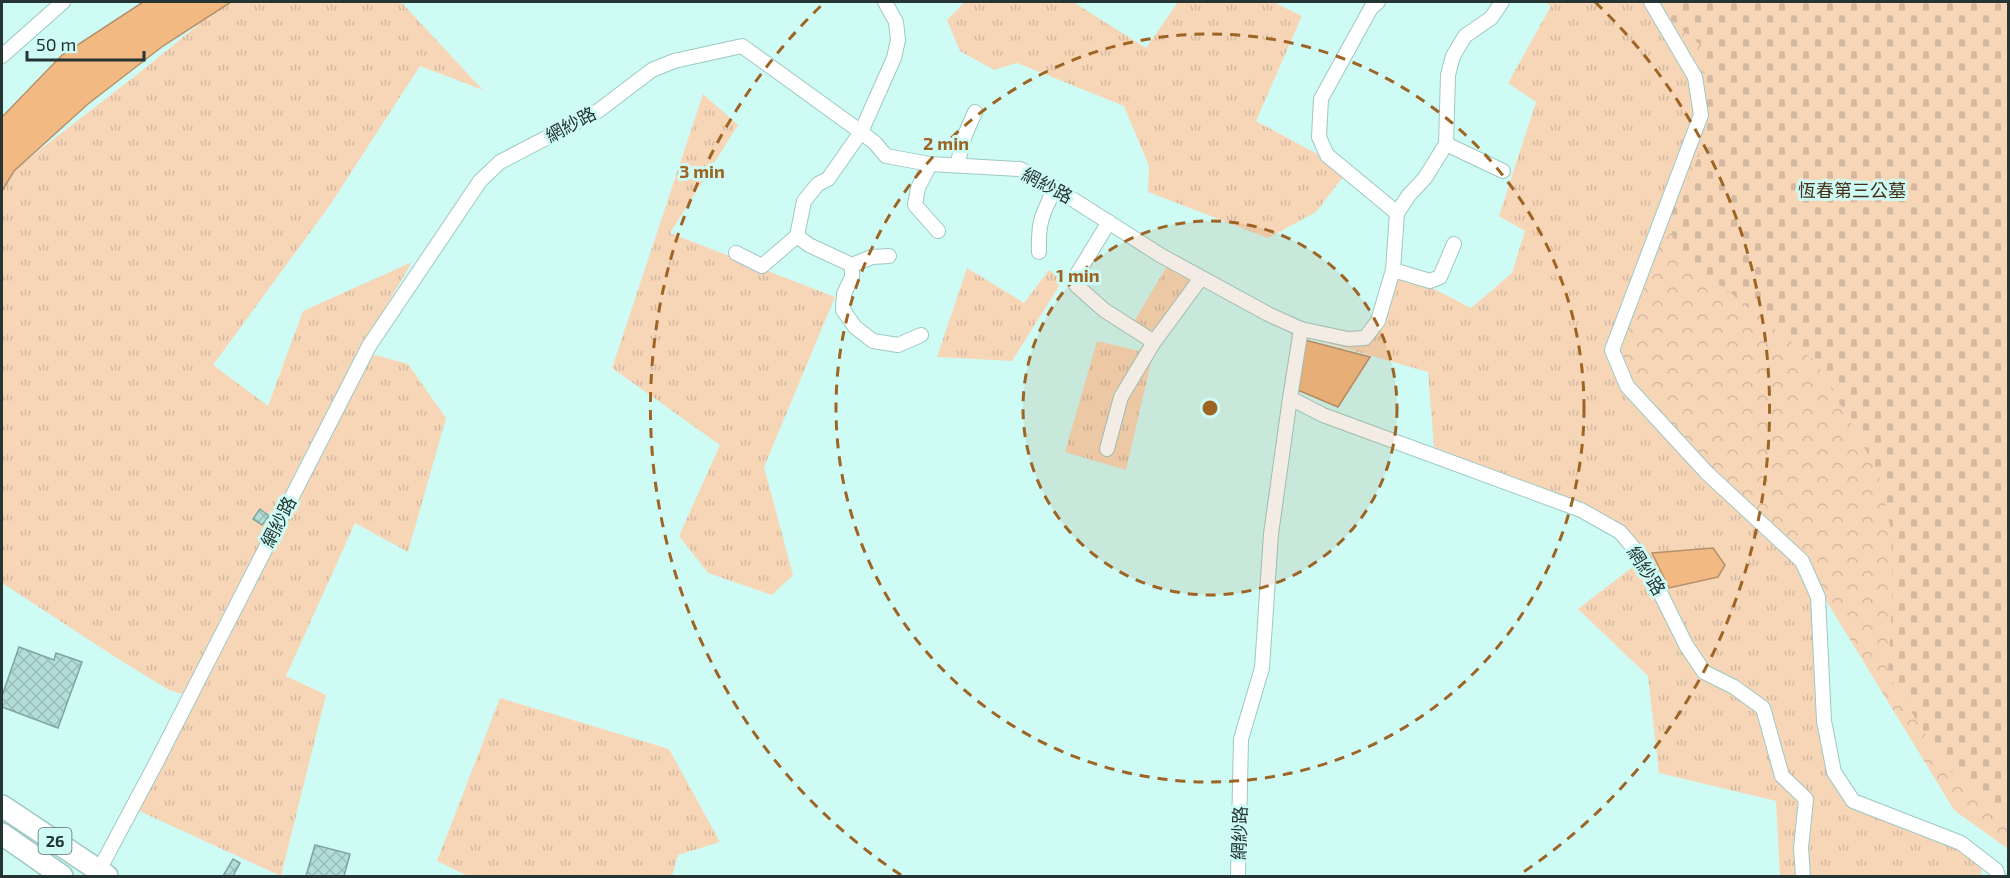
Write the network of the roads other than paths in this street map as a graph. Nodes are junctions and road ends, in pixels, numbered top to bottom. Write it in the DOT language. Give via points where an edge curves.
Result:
graph roads {
  1 [pos="63,2"];
  2 [pos="885,2"];
  3 [pos="1378,2"];
  4 [pos="1502,2"];
  5 [pos="1651,2"];
  6 [pos="2,56"];
  7 [pos="975,111"];
  8 [pos="861,132"];
  9 [pos="1446,144"];
  10 [pos="930,164"];
  11 [pos="957,165"];
  12 [pos="1503,171"];
  13 [pos="1055,188"];
  14 [pos="1398,213"];
  15 [pos="1109,222"];
  16 [pos="938,231"];
  17 [pos="797,236"];
  18 [pos="1454,244"];
  19 [pos="1040,252"];
  20 [pos="736,253"];
  21 [pos="889,256"];
  22 [pos="852,265"];
  23 [pos="1393,270"];
  24 [pos="1201,278"];
  25 [pos="1301,329"];
  26 [pos="921,335"];
  27 [pos="1154,342"];
  28 [pos="1290,398"];
  29 [pos="1107,449"];
  30 [pos="2,806"];
  31 [pos="2,834"];
  32 [pos="100,874"];
  33 [pos="62,876"];
  34 [pos="1239,876"];
  35 [pos="1803,876"];
  36 [pos="1998,876"];
  1 -- 6 [label="street"];
  2 -- 8 [label="street" via="896,22 898,40 894,58"];
  3 -- 14 [label="street" via="1321,99 1319,137 1326,155"];
  4 -- 9 [label="street" via="1491,18 1465,36 1454,56 1448,75"];
  5 -- 36 [label="street" via="1695,77 1701,115 1612,350 1619,368 1627,386 1707,473 1802,561 1818,597 1824,721 1834,772 1853,801 1961,843"];
  7 -- 11 [label="street"];
  8 -- 10 [label="street, 網紗路" via="886,156"];
  8 -- 17 [label="street" via="828,179 818,184 804,201"];
  8 -- 32 [label="street, 網紗路" via="742,46 674,61 652,70 598,111 500,162 480,181 369,346"];
  9 -- 12 [label="street"];
  9 -- 14 [label="street"];
  10 -- 11 [label="street, 網紗路"];
  10 -- 16 [label="street" via="918,188 915,205"];
  11 -- 13 [label="street, 網紗路" via="1020,169"];
  13 -- 15 [label="street, 網紗路"];
  13 -- 19 [label="street" via="1038,229"];
  14 -- 23 [label="street"];
  15 -- 24 [label="street, 網紗路"];
  15 -- 27 [label="street" via="1076,276 1076,285 1104,310"];
  17 -- 20 [label="street" via="762,266"];
  17 -- 22 [label="street"];
  18 -- 23 [label="street" via="1440,277 1431,281"];
  21 -- 22 [label="street" via="872,257"];
  22 -- 26 [label="street" via="843,310 855,327 873,341 898,345"];
  23 -- 25 [label="street" via="1378,321 1365,338 1348,339"];
  24 -- 25 [label="street, 網紗路"];
  24 -- 27 [label="street"];
  25 -- 28 [label="street, 網紗路"];
  27 -- 29 [label="street" via="1121,397"];
  28 -- 34 [label="street, 網紗路" via="1271,534 1262,668 1241,739"];
  28 -- 35 [label="street, 網紗路" via="1323,415 1581,510 1620,532 1644,560 1686,645 1704,672 1763,708 1782,776 1806,800 1801,848"];
  30 -- 32 [label="main road, 26"];
  31 -- 33 [label="main road, 26"];
}
